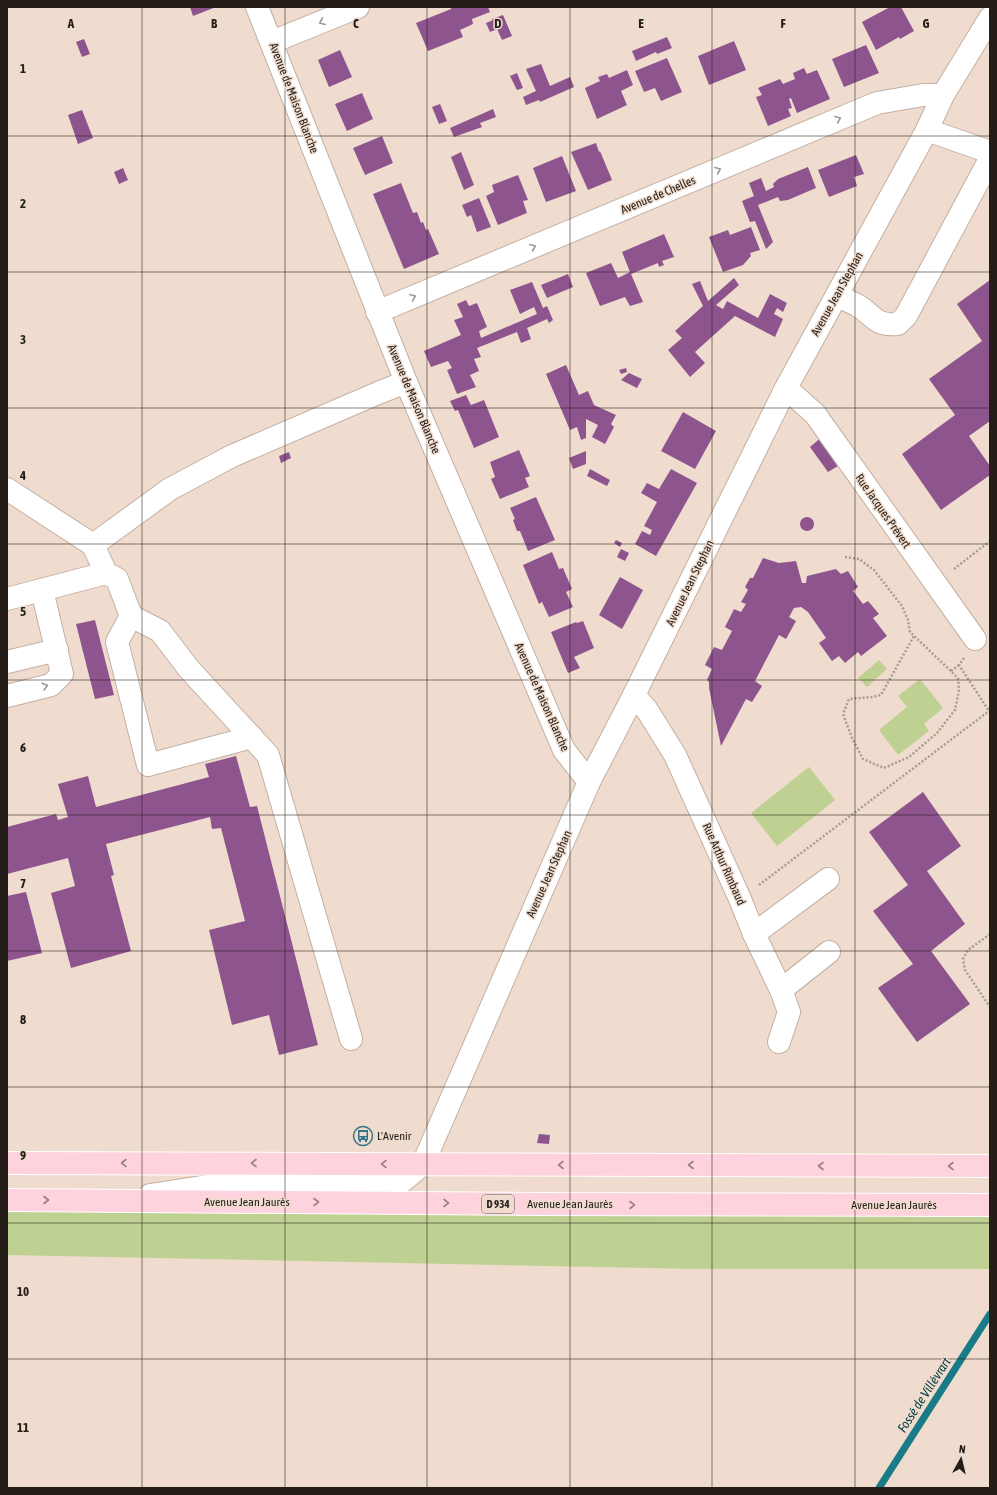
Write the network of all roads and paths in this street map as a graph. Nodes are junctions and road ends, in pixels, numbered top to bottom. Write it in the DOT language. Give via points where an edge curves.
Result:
graph roads {
  1 [pos="257,7"];
  2 [pos="358,7"];
  3 [pos="990,18"];
  4 [pos="272,42"];
  5 [pos="943,95"];
  6 [pos="927,130"];
  7 [pos="990,152"];
  8 [pos="990,159"];
  9 [pos="837,295"];
  10 [pos="377,312"];
  11 [pos="406,382"];
  12 [pos="786,388"];
  13 [pos="7,489"];
  14 [pos="990,541"];
  15 [pos="93,545"];
  16 [pos="845,557"];
  17 [pos="106,573"];
  18 [pos="935,583"];
  19 [pos="42,590"];
  20 [pos="7,599"];
  21 [pos="131,616"];
  22 [pos="914,636"];
  23 [pos="975,639"];
  24 [pos="57,650"];
  25 [pos="7,662"];
  26 [pos="960,665"];
  27 [pos="951,671"];
  28 [pos="634,695"];
  29 [pos="7,696"];
  30 [pos="990,712"];
  31 [pos="252,737"];
  32 [pos="589,782"];
  33 [pos="828,879"];
  34 [pos="740,899"];
  35 [pos="754,934"];
  36 [pos="990,934"];
  37 [pos="829,952"];
  38 [pos="781,990"];
  39 [pos="990,1007"];
  40 [pos="351,1039"];
  41 [pos="779,1042"];
  42 [pos="7,1163"];
  43 [pos="423,1164"];
  44 [pos="990,1166"];
  45 [pos="7,1200"];
  46 [pos="108,1201"];
  47 [pos="990,1205"];
  1 -- 4 [label="street, Avenue de Maison Blanche"];
  2 -- 4 [label="street, one-way"];
  3 -- 5 [label="street, Avenue Jean Stephan"];
  4 -- 10 [label="street, Avenue de Maison Blanche"];
  5 -- 6 [label="street, Avenue Jean Stephan"];
  10 -- 5 [label="street, Avenue de Chelles, one-way" via="876,103 922,95"];
  6 -- 7 [label="street"];
  6 -- 9 [label="street, Avenue Jean Stephan"];
  8 -- 9 [label="street" via="906,316 898,324 886,325 878,322 858,306"];
  9 -- 12 [label="street, Avenue Jean Stephan"];
  10 -- 11 [label="street, Avenue de Maison Blanche"];
  11 -- 15 [label="street" via="232,456 170,489"];
  11 -- 32 [label="street, Avenue de Maison Blanche" via="564,750"];
  12 -- 18 [label="street, Rue Jacques Prévert" via="815,414"];
  12 -- 28 [label="street, Avenue Jean Stephan"];
  13 -- 15 [label="street"];
  14 -- 18 [label="path"];
  15 -- 17 [label="street"];
  16 -- 22 [label="path" via="859,559 874,570 902,606 910,632"];
  17 -- 19 [label="street"];
  17 -- 21 [label="street" via="117,580"];
  18 -- 23 [label="street, Rue Jacques Prévert"];
  19 -- 20 [label="street"];
  19 -- 24 [label="street"];
  21 -- 31 [label="street" via="160,631 189,669"];
  21 -- 31 [label="street" via="118,642 148,765"];
  22 -- 27 [label="path"];
  22 -- 27 [label="path" via="881,695 849,699 843,714 863,759 884,768 893,765 909,757 937,733 955,710 959,690 958,678"];
  23 -- 26 [label="path"];
  24 -- 25 [label="street"];
  29 -- 24 [label="street, one-way" via="51,685 62,674"];
  26 -- 27 [label="path"];
  26 -- 30 [label="path"];
  28 -- 32 [label="street, Avenue Jean Stephan"];
  28 -- 34 [label="street, Rue Arthur Rimbaud" via="647,710 674,755"];
  30 -- 34 [label="path"];
  31 -- 40 [label="street" via="268,755"];
  32 -- 43 [label="street, Avenue Jean Stephan"];
  33 -- 35 [label="street"];
  34 -- 35 [label="street, Rue Arthur Rimbaud"];
  35 -- 38 [label="street, Rue Arthur Rimbaud"];
  36 -- 39 [label="path" via="968,950 963,959 965,970"];
  37 -- 38 [label="street"];
  38 -- 41 [label="street, Rue Arthur Rimbaud" via="789,1012"];
  43 -- 42 [label="main road, one-way"];
  44 -- 43 [label="main road, one-way"];
  43 -- 46 [label="street" via="399,1184 208,1186"];
  45 -- 46 [label="main road, Avenue Jean Jaurès / D 934, one-way"];
  46 -- 47 [label="main road, Avenue Jean Jaurès / D 934, one-way"];
}
